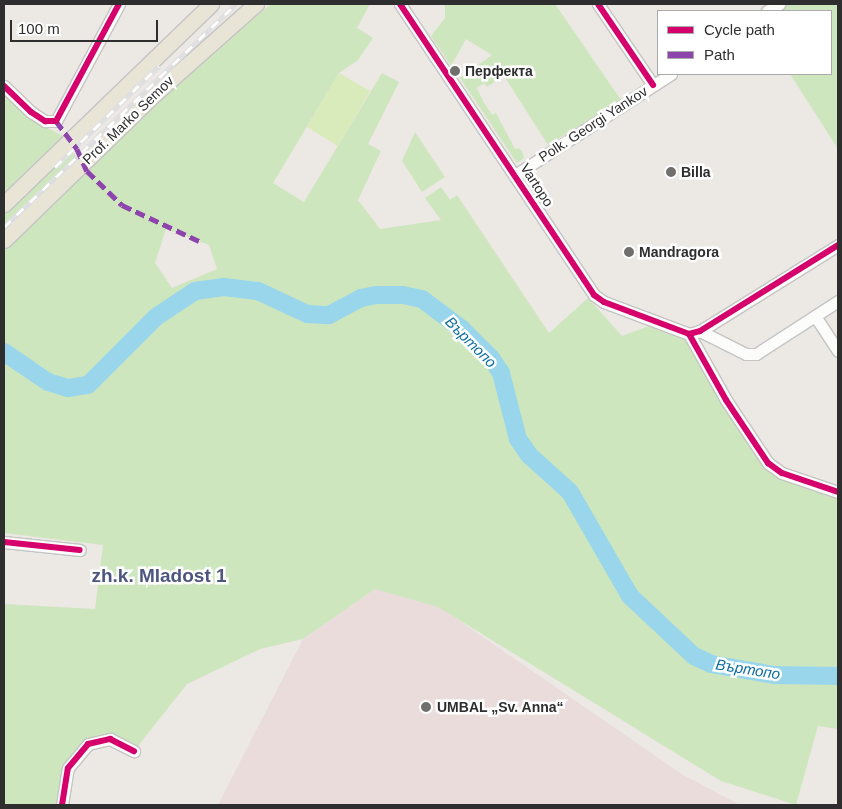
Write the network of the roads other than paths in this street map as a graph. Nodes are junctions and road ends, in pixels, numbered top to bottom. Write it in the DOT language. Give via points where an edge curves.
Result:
graph roads {
  1 [pos="119,4"];
  2 [pos="212,4"];
  3 [pos="256,4"];
  4 [pos="400,4"];
  5 [pos="598,4"];
  6 [pos="669,75"];
  7 [pos="653,85"];
  8 [pos="4,86"];
  9 [pos="515,175"];
  10 [pos="4,204"];
  11 [pos="4,240"];
  12 [pos="838,245"];
  13 [pos="838,301"];
  14 [pos="815,316"];
  15 [pos="695,333"];
  16 [pos="838,351"];
  17 [pos="838,492"];
  18 [pos="4,542"];
  19 [pos="80,550"];
  20 [pos="134,751"];
  21 [pos="62,805"];
  1 -- 8 [label="street" via="56,121 45,121 31,112"];
  2 -- 10 [label="main road, Prof. Marko Semov"];
  3 -- 11 [label="main road, Prof. Marko Semov" via="150,98"];
  4 -- 9 [label="street, Vartopo"];
  5 -- 7 [label="street"];
  6 -- 7 [label="street, Polk. Georgi Yankov"];
  7 -- 9 [label="street, Polk. Georgi Yankov"];
  9 -- 15 [label="street, Vartopo" via="594,295 604,302"];
  12 -- 15 [label="street"];
  13 -- 14 [label="street, Vartopo"];
  14 -- 15 [label="street, Vartopo" via="756,354 746,354"];
  14 -- 16 [label="street"];
  15 -- 17 [label="street" via="726,400 768,463 782,473"];
  18 -- 19 [label="street"];
  20 -- 21 [label="street" via="110,740 88,744 68,768"];
}
